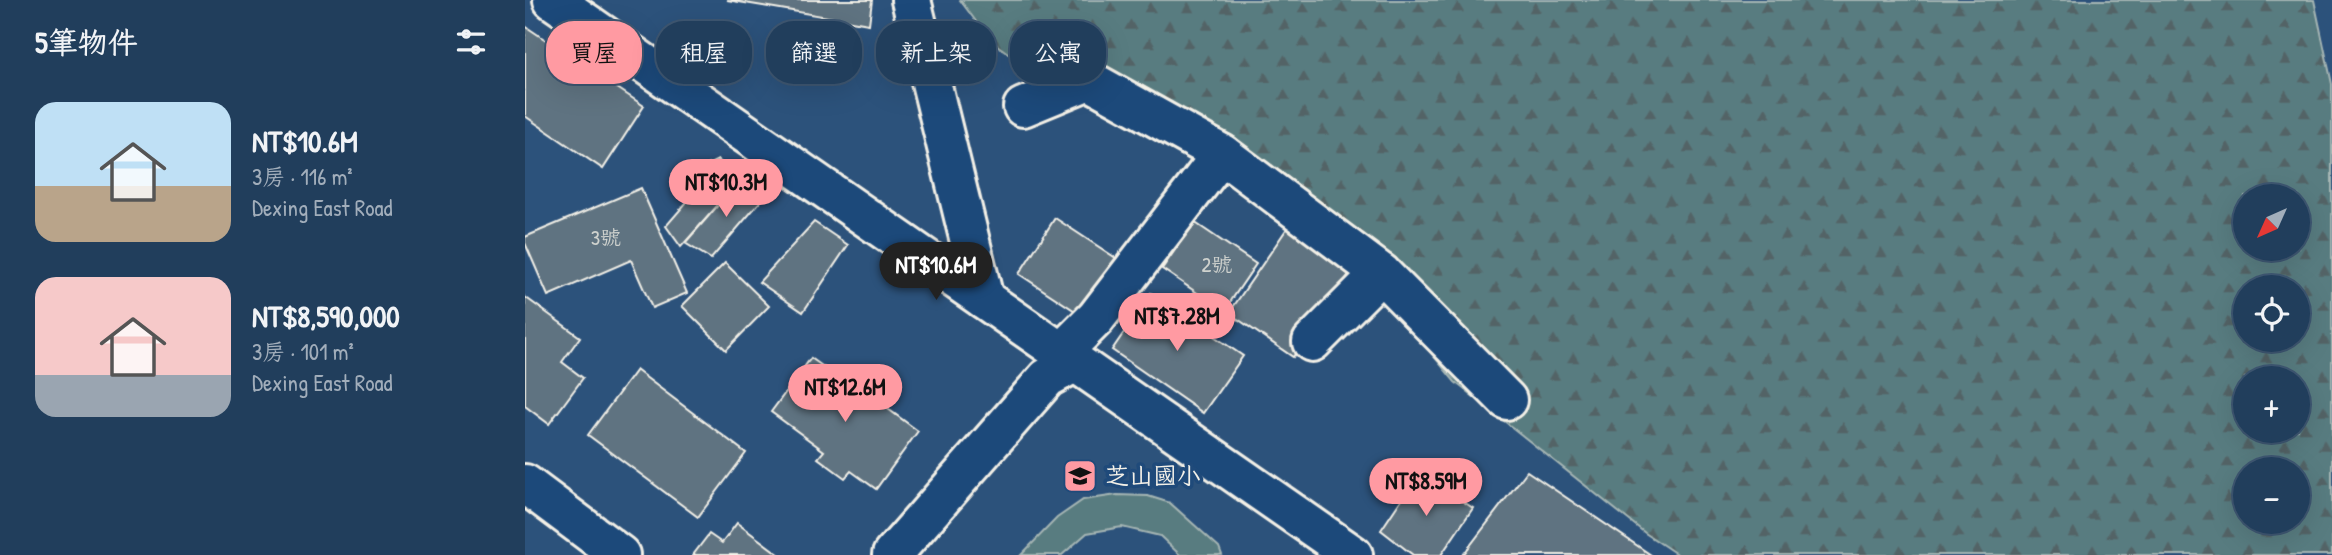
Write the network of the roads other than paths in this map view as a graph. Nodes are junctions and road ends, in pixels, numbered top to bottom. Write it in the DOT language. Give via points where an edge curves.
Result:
graph roads {
  1 [pos="553,0"];
  2 [pos="911,0"];
  3 [pos="1023,107"];
  4 [pos="1222,154"];
  5 [pos="1381,273"];
  6 [pos="984,299"];
  7 [pos="1312,342"];
  8 [pos="1067,358"];
  9 [pos="1507,400"];
  10 [pos="525,484"];
  11 [pos="620,555"];
  12 [pos="892,555"];
  13 [pos="1353,555"];
  1 -- 6 [label="street"];
  2 -- 6 [label="street"];
  3 -- 4 [label="street" via="1089,80"];
  4 -- 5 [label="street"];
  4 -- 8 [label="street"];
  5 -- 7 [label="street"];
  5 -- 9 [label="street"];
  6 -- 8 [label="street"];
  8 -- 12 [label="street"];
  8 -- 13 [label="street"];
  10 -- 11 [label="street"];
}
